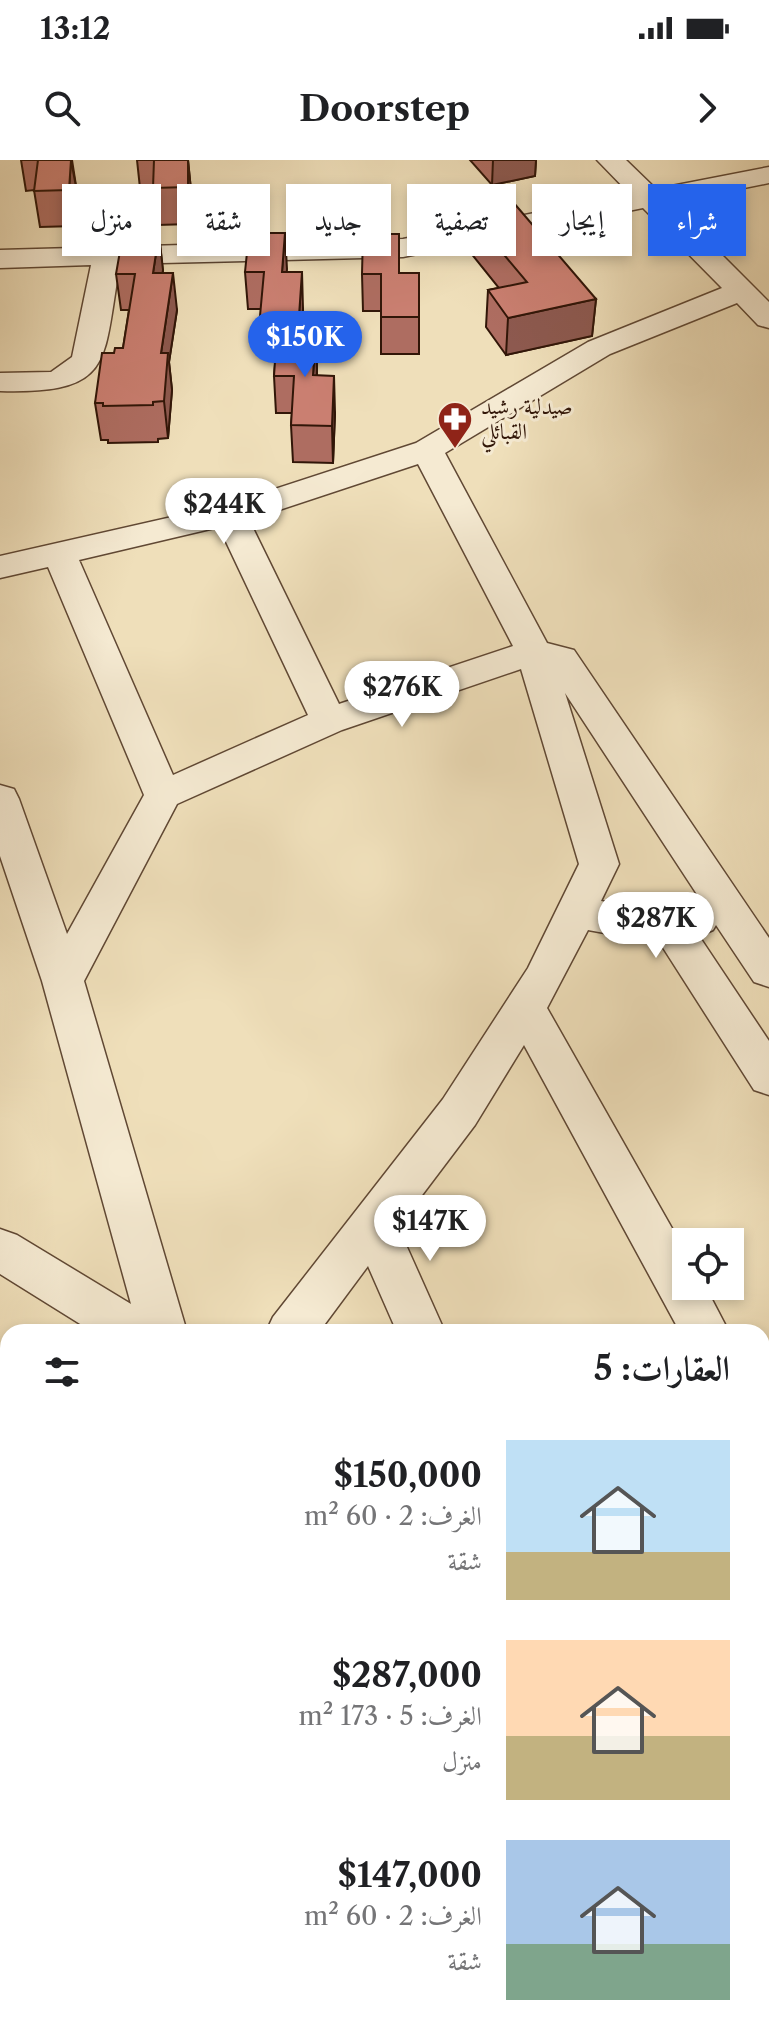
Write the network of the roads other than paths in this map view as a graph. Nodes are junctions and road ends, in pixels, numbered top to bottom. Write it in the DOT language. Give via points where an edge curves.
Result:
graph roads {
  1 [pos="611,160"];
  2 [pos="769,175"];
  3 [pos="720,184"];
  4 [pos="648,197"];
  5 [pos="161,255"];
  6 [pos="107,256"];
  7 [pos="706,256"];
  8 [pos="0,259"];
  9 [pos="741,291"];
  10 [pos="769,319"];
  11 [pos="0,382"];
  12 [pos="427,450"];
  13 [pos="230,515"];
  14 [pos="59,553"];
  15 [pos="0,567"];
  16 [pos="534,652"];
  17 [pos="329,721"];
  18 [pos="163,795"];
  19 [pos="0,799"];
  20 [pos="727,908"];
  21 [pos="576,912"];
  22 [pos="673,930"];
  23 [pos="769,971"];
  24 [pos="63,981"];
  25 [pos="525,1008"];
  26 [pos="769,1077"];
  27 [pos="373,1223"];
  28 [pos="0,1249"];
  29 [pos="122,1324"];
  30 [pos="161,1324"];
  31 [pos="296,1324"];
  32 [pos="417,1324"];
  33 [pos="701,1324"];
  1 -- 4 [label="street"];
  2 -- 3 [label="street"];
  4 -- 5 [label="street" via="403,248"];
  6 -- 8 [label="street"];
  6 -- 11 [label="street" via="87,359 80,371 54,382"];
  7 -- 9 [label="street"];
  9 -- 10 [label="street"];
  9 -- 12 [label="street" via="599,348"];
  12 -- 13 [label="street"];
  12 -- 16 [label="street"];
  13 -- 14 [label="street"];
  13 -- 17 [label="street"];
  14 -- 15 [label="street"];
  14 -- 18 [label="street"];
  16 -- 17 [label="street"];
  16 -- 20 [label="street" via="561,659"];
  16 -- 21 [label="street" via="599,864"];
  17 -- 18 [label="street"];
  18 -- 24 [label="street"];
  19 -- 24 [label="street"];
  20 -- 22 [label="street"];
  20 -- 23 [label="street"];
  21 -- 22 [label="street"];
  21 -- 25 [label="street"];
  22 -- 26 [label="street"];
  24 -- 30 [label="street"];
  25 -- 27 [label="street" via="459,1112"];
  25 -- 33 [label="street"];
  27 -- 31 [label="street"];
  27 -- 32 [label="street"];
  28 -- 29 [label="street"];
}
